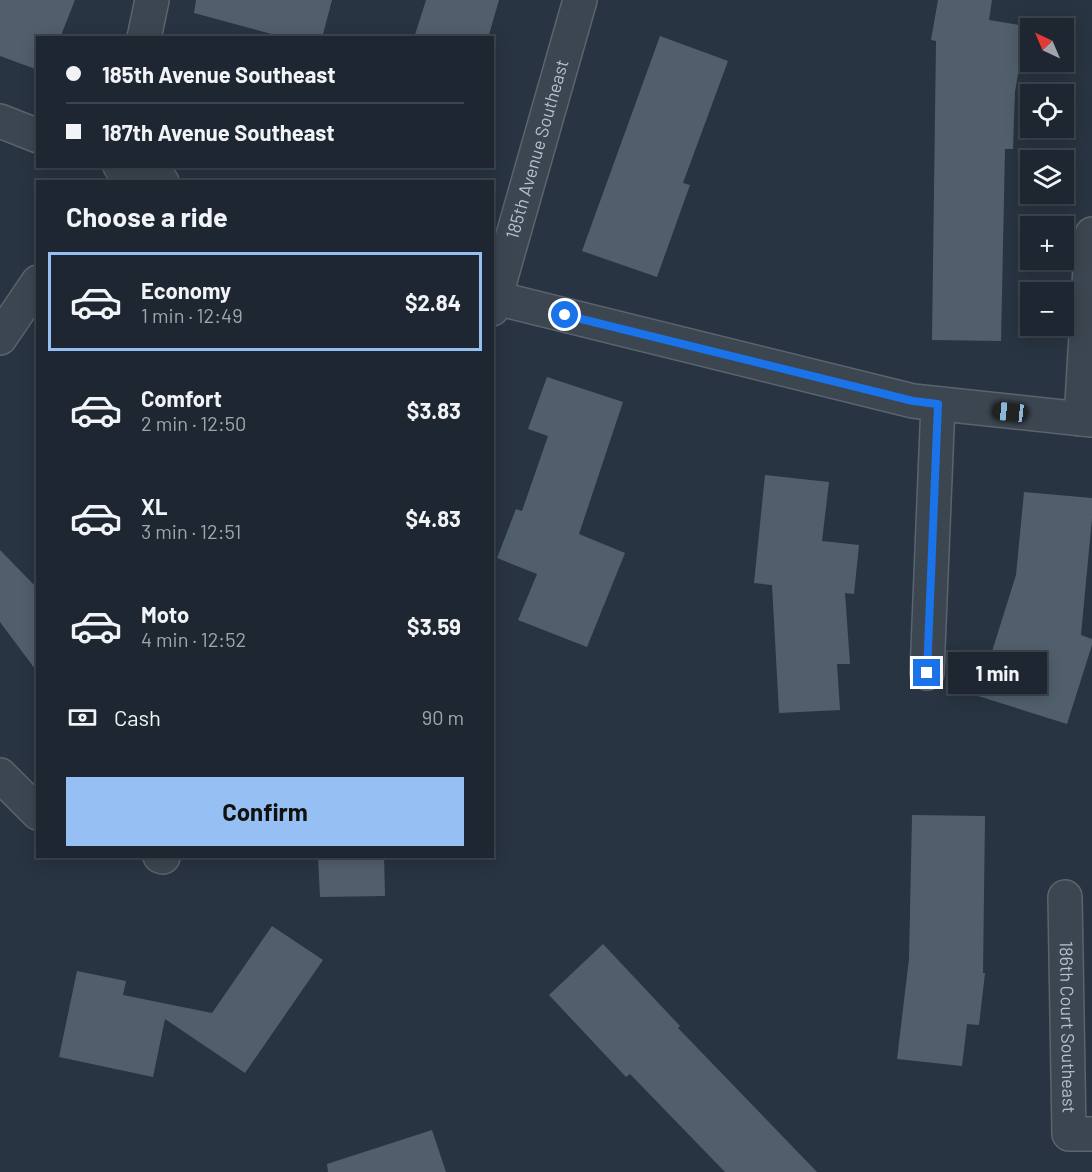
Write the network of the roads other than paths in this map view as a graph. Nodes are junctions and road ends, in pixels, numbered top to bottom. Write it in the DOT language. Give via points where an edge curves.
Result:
graph roads {
  1 [pos="152,0"];
  2 [pos="579,0"];
  3 [pos="144,36"];
  4 [pos="0,122"];
  5 [pos="36,135"];
  6 [pos="125,168"];
  7 [pos="157,180"];
  8 [pos="1092,234"];
  9 [pos="36,285"];
  10 [pos="494,298"];
  11 [pos="494,302"];
  12 [pos="0,338"];
  13 [pos="938,404"];
  14 [pos="1087,419"];
  15 [pos="927,673"];
  16 [pos="0,775"];
  17 [pos="36,811"];
  18 [pos="1065,897"];
  19 [pos="1092,1134"];
  1 -- 3 [label="street"];
  2 -- 10 [label="street, 185th Avenue Southeast"];
  4 -- 5 [label="street"];
  6 -- 7 [label="street"];
  8 -- 14 [label="street"];
  9 -- 12 [label="street"];
  11 -- 13 [label="street, 185th Avenue Southeast"];
  13 -- 14 [label="street, 185th Avenue Southeast"];
  13 -- 15 [label="street"];
  16 -- 17 [label="street"];
  18 -- 19 [label="street, 186th Court Southeast" via="1069,1134"];
}
